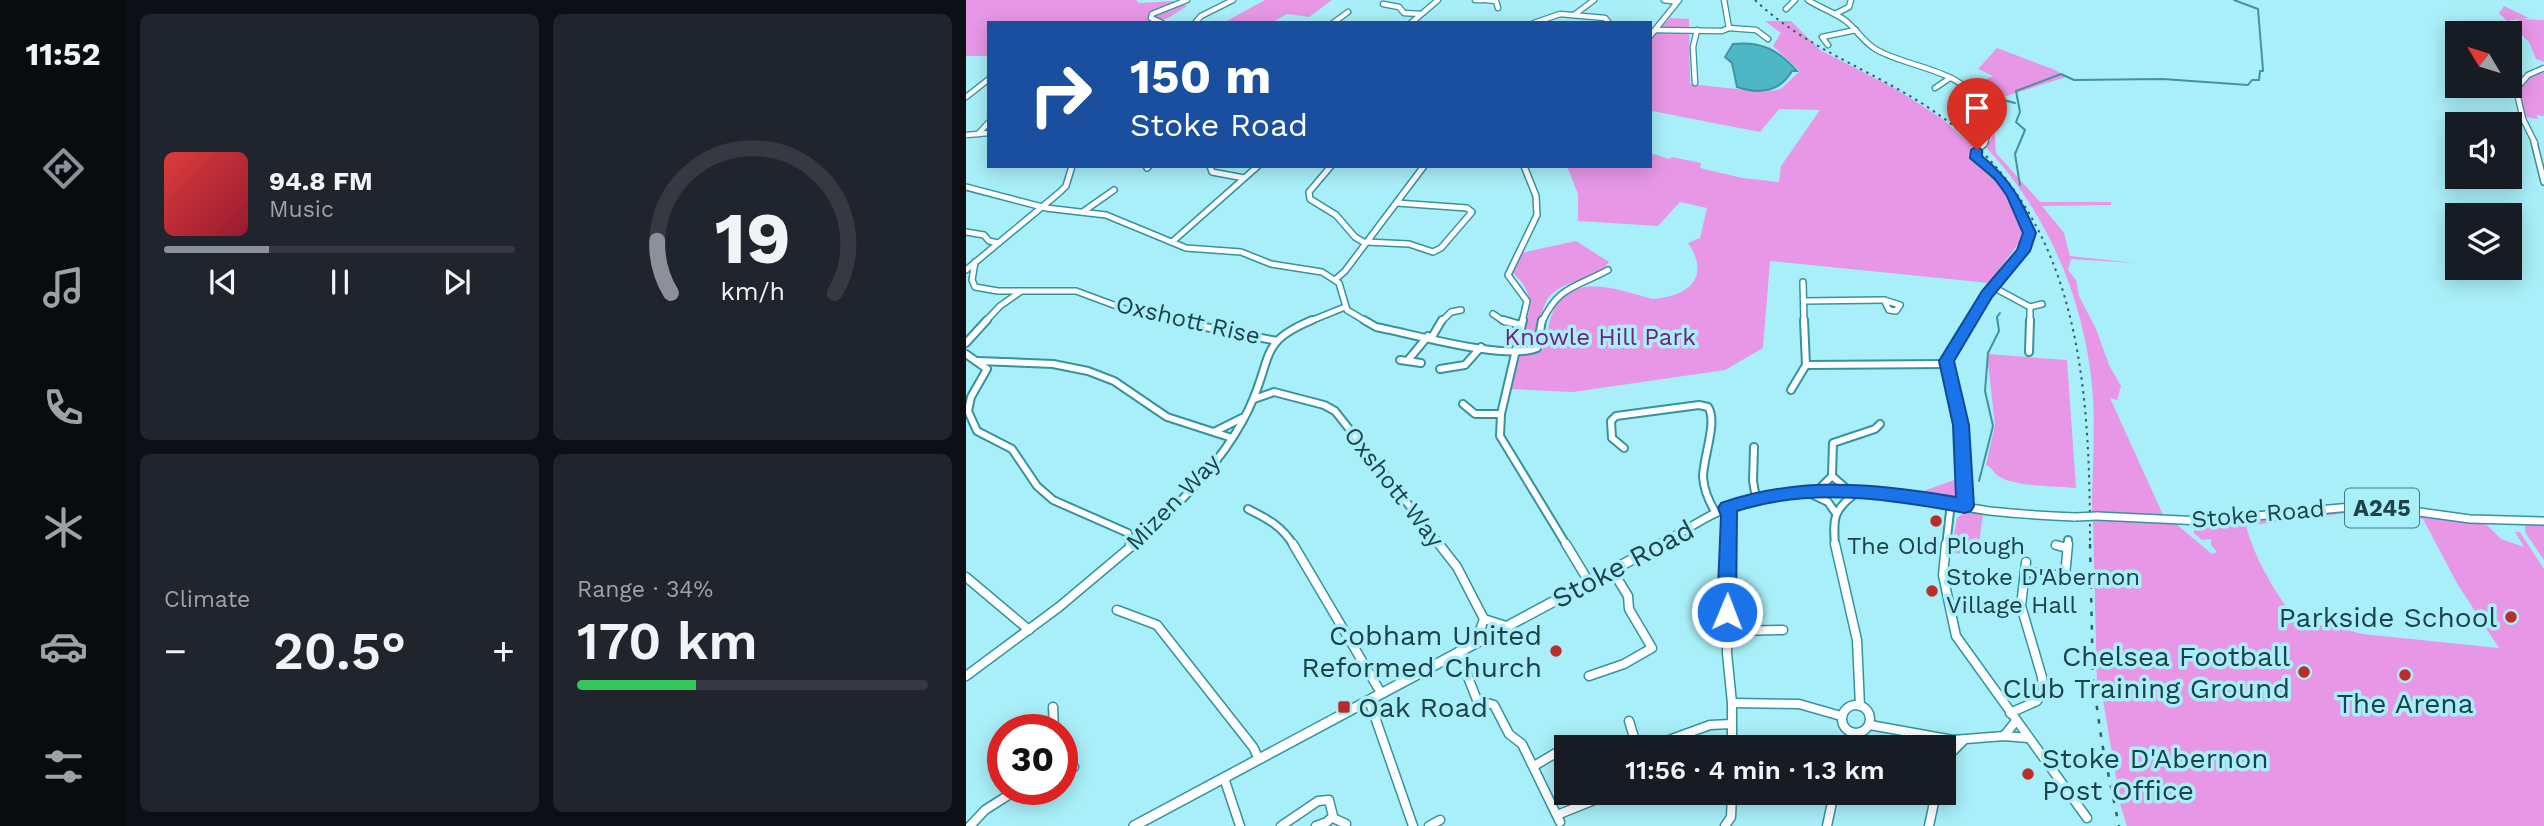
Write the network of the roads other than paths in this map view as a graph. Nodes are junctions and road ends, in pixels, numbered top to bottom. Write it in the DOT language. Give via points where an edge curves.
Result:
graph roads {
  1 [pos="1187,0"];
  2 [pos="1233,0"];
  3 [pos="1438,0"];
  4 [pos="1475,0"];
  5 [pos="1485,0"];
  6 [pos="1594,0"];
  7 [pos="1664,0"];
  8 [pos="1724,0"];
  9 [pos="1795,0"];
  10 [pos="1808,0"];
  11 [pos="1851,0"];
  12 [pos="1395,1"];
  13 [pos="1678,1"];
  14 [pos="1383,4"];
  15 [pos="1390,5"];
  16 [pos="1498,8"];
  17 [pos="1786,9"];
  18 [pos="1348,12"];
  19 [pos="1421,14"];
  20 [pos="1835,14"];
  21 [pos="1574,15"];
  22 [pos="1158,21"];
  23 [pos="1197,21"];
  24 [pos="1337,21"];
  25 [pos="1413,21"];
  26 [pos="1538,21"];
  27 [pos="1607,21"];
  28 [pos="1729,28"];
  29 [pos="1656,30"];
  30 [pos="1697,30"];
  31 [pos="1856,30"];
  32 [pos="1652,34"];
  33 [pos="1768,39"];
  34 [pos="1828,45"];
  35 [pos="2544,68"];
  36 [pos="1950,78"];
  37 [pos="987,80"];
  38 [pos="1695,83"];
  39 [pos="1926,85"];
  40 [pos="979,86"];
  41 [pos="987,86"];
  42 [pos="966,87"];
  43 [pos="966,97"];
  44 [pos="987,124"];
  45 [pos="987,133"];
  46 [pos="978,134"];
  47 [pos="966,135"];
  48 [pos="1071,168"];
  49 [pos="1211,168"];
  50 [pos="1256,168"];
  51 [pos="1329,168"];
  52 [pos="1423,168"];
  53 [pos="1525,168"];
  54 [pos="1244,178"];
  55 [pos="2544,182"];
  56 [pos="966,187"];
  57 [pos="1114,190"];
  58 [pos="1397,203"];
  59 [pos="1041,207"];
  60 [pos="1084,211"];
  61 [pos="966,232"];
  62 [pos="1172,242"];
  63 [pos="1365,242"];
  64 [pos="998,243"];
  65 [pos="975,262"];
  66 [pos="966,270"];
  67 [pos="1608,270"];
  68 [pos="1336,279"];
  69 [pos="1803,282"];
  70 [pos="966,287"];
  71 [pos="975,287"];
  72 [pos="1993,287"];
  73 [pos="1023,290"];
  74 [pos="995,291"];
  75 [pos="1884,300"];
  76 [pos="1804,301"];
  77 [pos="2042,304"];
  78 [pos="1000,306"];
  79 [pos="1345,307"];
  80 [pos="2030,307"];
  81 [pos="1461,310"];
  82 [pos="1493,314"];
  83 [pos="1520,325"];
  84 [pos="1430,336"];
  85 [pos="1277,341"];
  86 [pos="966,343"];
  87 [pos="1482,348"];
  88 [pos="1516,352"];
  89 [pos="2029,352"];
  90 [pos="966,354"];
  91 [pos="1409,359"];
  92 [pos="1400,360"];
  93 [pos="975,361"];
  94 [pos="1000,361"];
  95 [pos="1421,363"];
  96 [pos="1947,364"];
  97 [pos="1806,365"];
  98 [pos="987,369"];
  99 [pos="1440,369"];
  100 [pos="1260,383"];
  101 [pos="1791,390"];
  102 [pos="1274,392"];
  103 [pos="1254,399"];
  104 [pos="1464,404"];
  105 [pos="1502,414"];
  106 [pos="1245,416"];
  107 [pos="1880,424"];
  108 [pos="1213,433"];
  109 [pos="1231,438"];
  110 [pos="1624,448"];
  111 [pos="1756,449"];
  112 [pos="1832,476"];
  113 [pos="1804,490"];
  114 [pos="1818,490"];
  115 [pos="1849,491"];
  116 [pos="1858,492"];
  117 [pos="1756,498"];
  118 [pos="1951,503"];
  119 [pos="1965,506"];
  120 [pos="1727,508"];
  121 [pos="1248,509"];
  122 [pos="1835,512"];
  123 [pos="1716,513"];
  124 [pos="2544,521"];
  125 [pos="1149,530"];
  126 [pos="1128,534"];
  127 [pos="2056,545"];
  128 [pos="1130,547"];
  129 [pos="2026,562"];
  130 [pos="1612,570"];
  131 [pos="2026,572"];
  132 [pos="966,577"];
  133 [pos="1589,582"];
  134 [pos="1117,610"];
  135 [pos="1484,619"];
  136 [pos="1506,626"];
  137 [pos="1029,630"];
  138 [pos="1783,630"];
  139 [pos="1727,631"];
  140 [pos="1476,642"];
  141 [pos="1652,648"];
  142 [pos="1458,652"];
  143 [pos="1658,655"];
  144 [pos="966,676"];
  145 [pos="1589,676"];
  146 [pos="1381,693"];
  147 [pos="1369,699"];
  148 [pos="1732,702"];
  149 [pos="1860,706"];
  150 [pos="1054,707"];
  151 [pos="1054,714"];
  152 [pos="1841,716"];
  153 [pos="2013,717"];
  154 [pos="1629,721"];
  155 [pos="1731,724"];
  156 [pos="1870,725"];
  157 [pos="1853,733"];
  158 [pos="1633,735"];
  159 [pos="1681,735"];
  160 [pos="1731,735"];
  161 [pos="1915,735"];
  162 [pos="2004,736"];
  163 [pos="2028,738"];
  164 [pos="1956,739"];
  165 [pos="1964,740"];
  166 [pos="1956,748"];
  167 [pos="1554,754"];
  168 [pos="1259,759"];
  169 [pos="1534,766"];
  170 [pos="1224,778"];
  171 [pos="993,805"];
  172 [pos="1584,805"];
  173 [pos="1732,805"];
  174 [pos="1831,805"];
  175 [pos="1933,805"];
  176 [pos="1332,818"];
  177 [pos="2087,818"];
  178 [pos="1440,820"];
  179 [pos="1346,824"];
  180 [pos="970,826"];
  181 [pos="1135,826"];
  182 [pos="1240,826"];
  183 [pos="1281,826"];
  184 [pos="1316,826"];
  185 [pos="1413,826"];
  186 [pos="1429,826"];
  187 [pos="1725,826"];
  188 [pos="1827,826"];
  189 [pos="1929,826"];
  1 -- 22 [label="street" via="1152,14"];
  2 -- 23 [label="street"];
  3 -- 19 [label="street"];
  4 -- 5 [label="street"];
  5 -- 16 [label="street" via="1496,1"];
  6 -- 21 [label="street"];
  7 -- 13 [label="street"];
  8 -- 28 [label="street"];
  9 -- 17 [label="street"];
  10 -- 20 [label="street"];
  11 -- 20 [label="street" via="1849,7"];
  12 -- 15 [label="street"];
  13 -- 29 [label="street"];
  14 -- 15 [label="street"];
  15 -- 19 [label="street" via="1404,13"];
  18 -- 24 [label="street"];
  19 -- 25 [label="street"];
  20 -- 31 [label="street"];
  21 -- 26 [label="street" via="1557,12"];
  21 -- 27 [label="street"];
  28 -- 30 [label="street"];
  28 -- 33 [label="street" via="1756,30"];
  29 -- 30 [label="street"];
  29 -- 32 [label="street"];
  30 -- 38 [label="street"];
  31 -- 34 [label="street" via="1822,37"];
  31 -- 36 [label="street" via="1879,51"];
  35 -- 55 [label="main road" via="2528,75 2516,89"];
  36 -- 39 [label="street" via="1937,89"];
  36 -- 72 [label="street, bridge" via="1972,89 1982,101 1990,126 1976,158 1999,176 2030,233 2020,256"];
  37 -- 40 [label="street"];
  40 -- 41 [label="street"];
  40 -- 42 [label="street"];
  40 -- 43 [label="street"];
  44 -- 46 [label="street"];
  45 -- 46 [label="street"];
  46 -- 47 [label="street"];
  48 -- 59 [label="street" via="1066,186"];
  49 -- 54 [label="street"];
  50 -- 54 [label="street"];
  51 -- 63 [label="street" via="1309,192 1310,199 1345,223 1349,234"];
  52 -- 58 [label="street"];
  53 -- 83 [label="street" via="1538,206 1508,275 1527,301"];
  54 -- 62 [label="street"];
  56 -- 59 [label="street"];
  57 -- 60 [label="street"];
  58 -- 63 [label="street"];
  58 -- 63 [label="street" via="1472,212 1433,252 1409,244"];
  59 -- 60 [label="street"];
  59 -- 64 [label="street"];
  60 -- 62 [label="street" via="1140,227"];
  61 -- 64 [label="street" via="984,234"];
  62 -- 68 [label="street" via="1186,248 1241,252"];
  63 -- 68 [label="street"];
  64 -- 65 [label="street"];
  65 -- 66 [label="street"];
  65 -- 71 [label="street"];
  67 -- 88 [label="street" via="1558,292 1540,326 1537,348"];
  68 -- 79 [label="street"];
  69 -- 76 [label="street"];
  70 -- 71 [label="street, Oxshott Rise"];
  71 -- 74 [label="street, Oxshott Rise"];
  72 -- 80 [label="street"];
  72 -- 96 [label="street"];
  73 -- 74 [label="street, Oxshott Rise"];
  73 -- 78 [label="street"];
  73 -- 85 [label="street, Oxshott Rise" via="1067,290 1135,313"];
  74 -- 78 [label="street"];
  75 -- 76 [label="street"];
  76 -- 97 [label="street"];
  77 -- 80 [label="street"];
  78 -- 86 [label="street"];
  79 -- 84 [label="street" via="1370,325"];
  79 -- 85 [label="street"];
  80 -- 89 [label="street"];
  81 -- 84 [label="street" via="1447,313"];
  82 -- 83 [label="street"];
  83 -- 88 [label="street"];
  84 -- 87 [label="street"];
  84 -- 91 [label="street"];
  85 -- 100 [label="street, Mizen Way"];
  87 -- 88 [label="street"];
  87 -- 99 [label="street" via="1465,365"];
  88 -- 105 [label="street"];
  90 -- 93 [label="street"];
  91 -- 92 [label="street"];
  91 -- 95 [label="street"];
  93 -- 94 [label="street"];
  93 -- 98 [label="street"];
  94 -- 98 [label="street"];
  94 -- 108 [label="street" via="1053,364 1088,372 1114,382 1167,417"];
  96 -- 97 [label="street"];
  96 -- 119 [label="street" via="1961,425"];
  97 -- 101 [label="street"];
  98 -- 126 [label="street" via="968,411 977,431 1012,449 1037,486 1053,500"];
  100 -- 102 [label="street, Oxshott Way"];
  100 -- 103 [label="street, Mizen Way"];
  102 -- 103 [label="street"];
  102 -- 135 [label="street, Oxshott Way" via="1335,411 1463,576"];
  103 -- 106 [label="street, Mizen Way"];
  104 -- 105 [label="street" via="1475,414"];
  105 -- 133 [label="street" via="1502,442"];
  106 -- 108 [label="street"];
  106 -- 109 [label="street, Mizen Way"];
  107 -- 112 [label="street" via="1833,443"];
  108 -- 109 [label="street"];
  109 -- 125 [label="street, Mizen Way" via="1201,479"];
  110 -- 123 [label="street" via="1612,438 1611,421 1616,416 1708,407 1712,419 1702,481"];
  111 -- 117 [label="street"];
  112 -- 114 [label="street"];
  112 -- 115 [label="street"];
  113 -- 114 [label="main road, Stoke Road / A245"];
  113 -- 117 [label="main road, Stoke Road / A245"];
  113 -- 122 [label="street" via="1828,502"];
  114 -- 115 [label="main road, Stoke Road / A245"];
  115 -- 116 [label="main road, Stoke Road / A245"];
  116 -- 118 [label="main road, Stoke Road / A245"];
  116 -- 122 [label="street" via="1841,502"];
  117 -- 120 [label="main road, Stoke Road / A245"];
  118 -- 119 [label="main road, Stoke Road / A245"];
  118 -- 153 [label="street" via="1943,575 1956,636"];
  119 -- 124 [label="main road, Stoke Road / A245, bridge" via="2049,517 2202,521 2351,506 2470,519"];
  120 -- 123 [label="main road, Stoke Road / A245"];
  120 -- 139 [label="street"];
  121 -- 146 [label="street" via="1286,533"];
  122 -- 149 [label="street" via="1840,569 1859,655"];
  123 -- 130 [label="main road, Stoke Road / A245"];
  125 -- 126 [label="street"];
  125 -- 128 [label="street, Mizen Way"];
  126 -- 128 [label="street"];
  127 -- 131 [label="street" via="2068,544 2065,576"];
  128 -- 137 [label="street, Mizen Way"];
  129 -- 131 [label="street"];
  130 -- 133 [label="main road, Stoke Road / A245"];
  130 -- 141 [label="street"];
  131 -- 153 [label="street" via="2021,606 2043,691 2037,701"];
  132 -- 137 [label="street"];
  133 -- 136 [label="main road, Stoke Road / A245"];
  134 -- 168 [label="street" via="1157,625"];
  135 -- 136 [label="street"];
  135 -- 140 [label="street"];
  136 -- 140 [label="main road, Stoke Road / A245"];
  137 -- 144 [label="street, Mizen Way"];
  138 -- 139 [label="street"];
  139 -- 148 [label="street"];
  140 -- 142 [label="main road, Stoke Road / A245"];
  141 -- 143 [label="street"];
  141 -- 145 [label="street"];
  142 -- 146 [label="main road, Stoke Road / A245"];
  142 -- 169 [label="street" via="1477,700 1494,705"];
  146 -- 147 [label="main road, Stoke Road / A245"];
  147 -- 168 [label="main road, Stoke Road / A245"];
  147 -- 185 [label="street"];
  148 -- 152 [label="street" via="1799,704"];
  148 -- 155 [label="street"];
  149 -- 152 [label="street" via="1848,707"];
  149 -- 156 [label="street" via="1870,716"];
  150 -- 151 [label="street"];
  152 -- 157 [label="street" via="1843,725"];
  153 -- 162 [label="street"];
  153 -- 163 [label="street"];
  154 -- 158 [label="street"];
  155 -- 159 [label="street" via="1710,724"];
  155 -- 160 [label="street"];
  156 -- 157 [label="street"];
  156 -- 161 [label="street"];
  162 -- 163 [label="street"];
  162 -- 165 [label="street"];
  163 -- 177 [label="street"];
  164 -- 165 [label="street"];
  165 -- 166 [label="street"];
  167 -- 169 [label="street"];
  168 -- 170 [label="main road, Stoke Road / A245"];
  169 -- 172 [label="street" via="1559,818"];
  170 -- 181 [label="main road, Stoke Road / A245"];
  170 -- 182 [label="street"];
  171 -- 180 [label="street"];
  173 -- 187 [label="street"];
  174 -- 188 [label="street"];
  175 -- 189 [label="street"];
  176 -- 179 [label="street"];
  176 -- 183 [label="street" via="1332,803 1318,801"];
  176 -- 184 [label="street"];
  178 -- 186 [label="street"];
}
